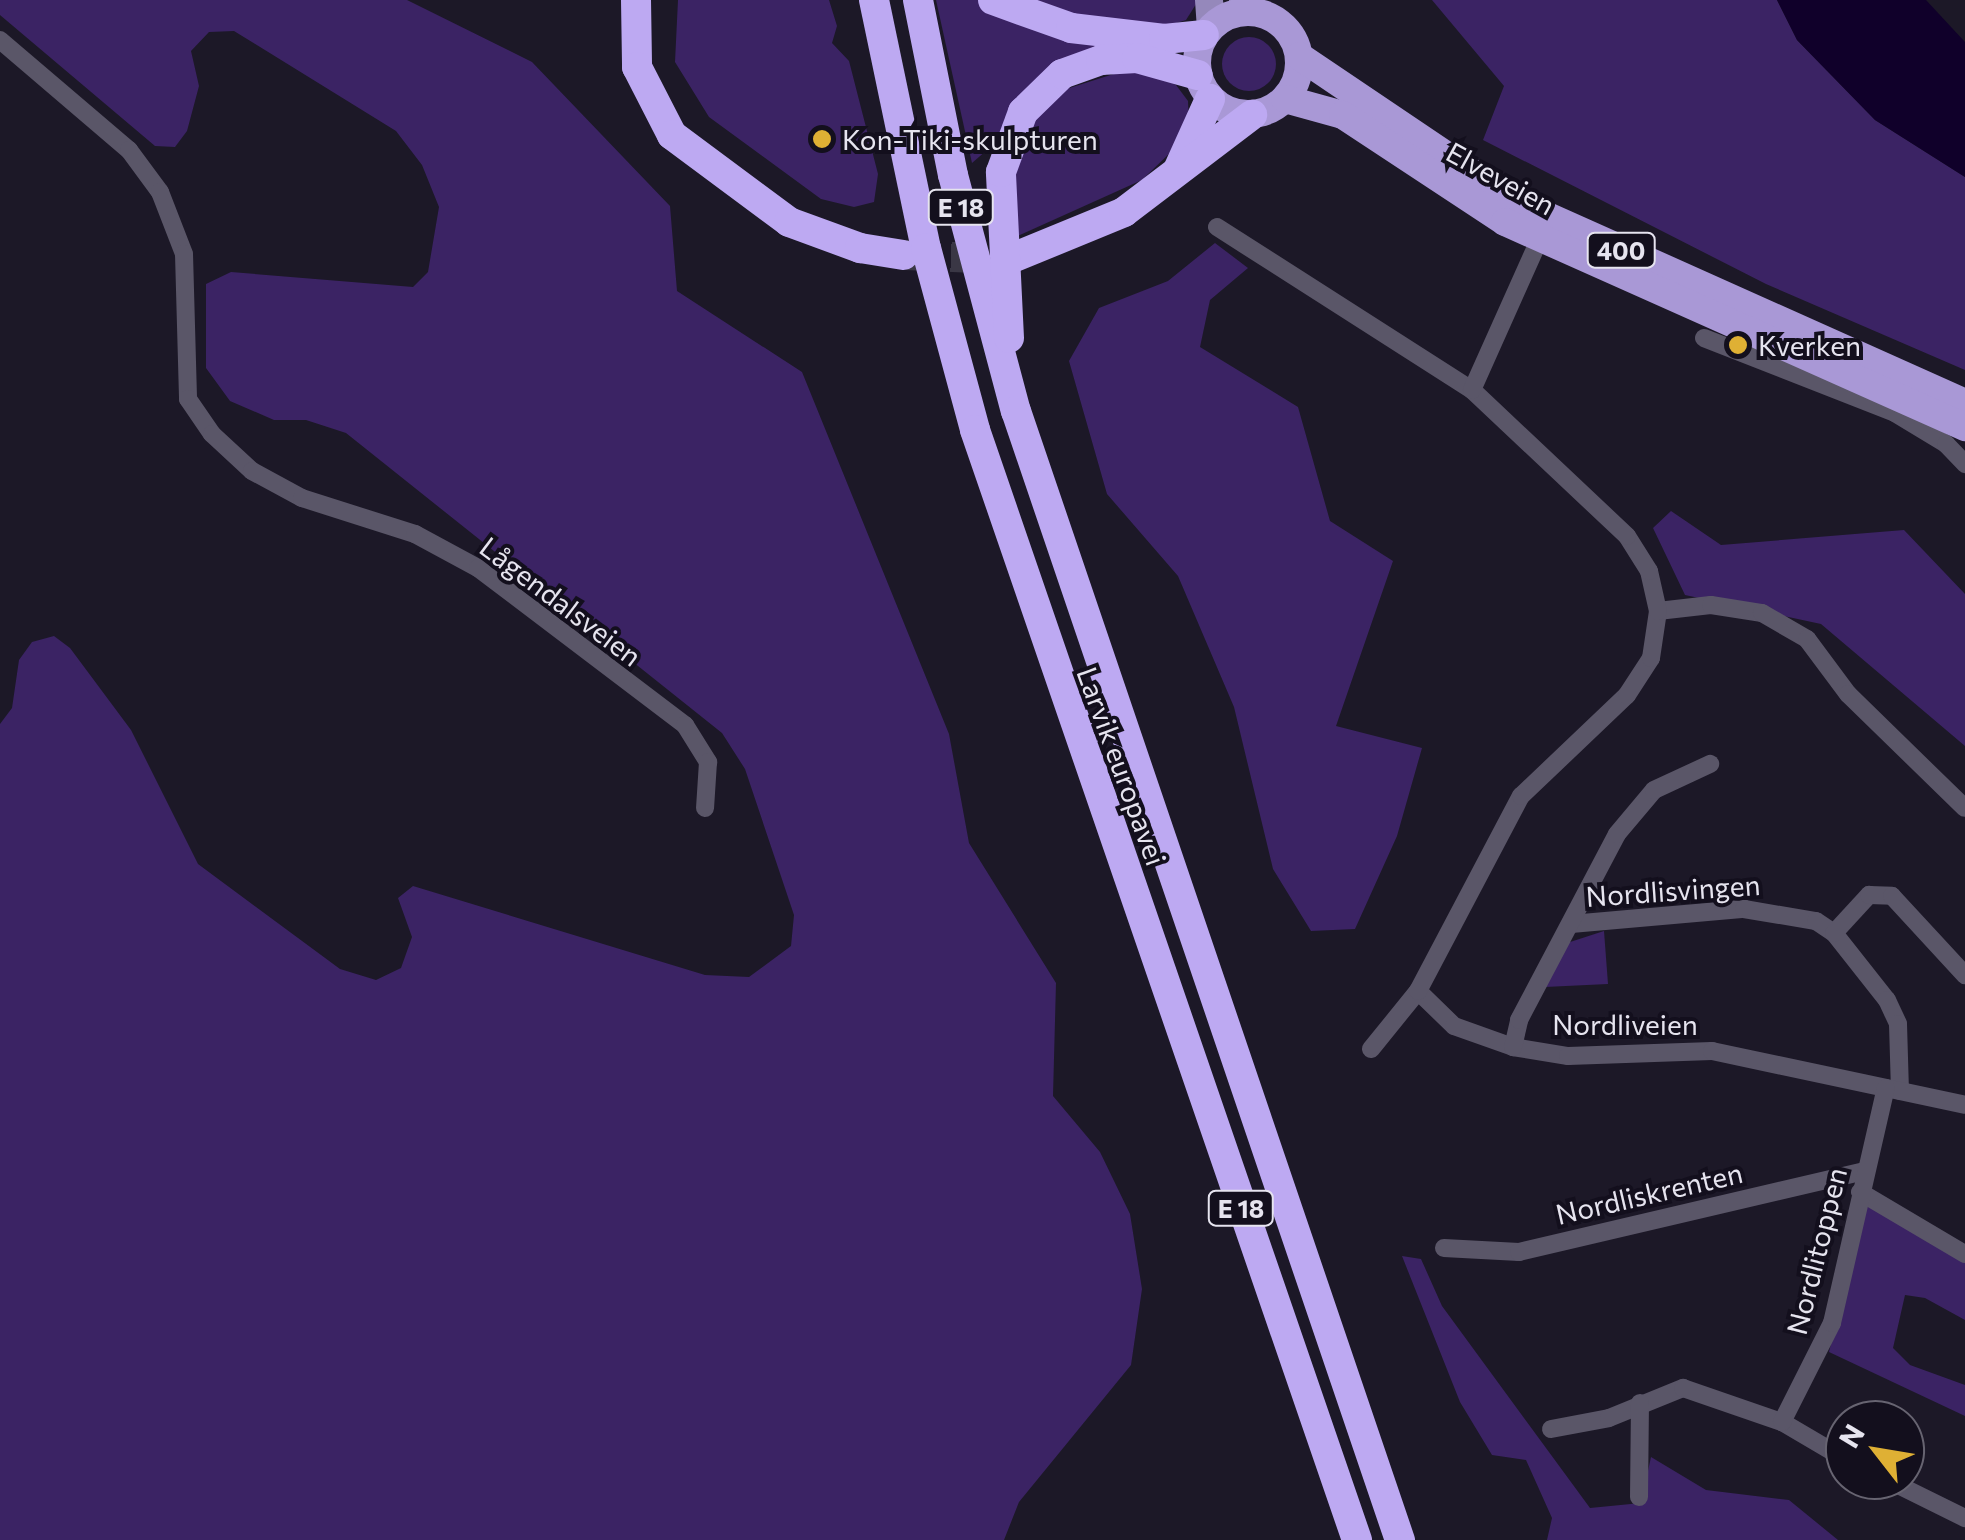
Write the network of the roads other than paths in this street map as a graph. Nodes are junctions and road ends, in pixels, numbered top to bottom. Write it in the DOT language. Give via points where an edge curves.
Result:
graph roads {
  1 [pos="636,0"];
  2 [pos="655,0"];
  3 [pos="850,0"];
  4 [pos="874,0"];
  5 [pos="918,0"];
  6 [pos="992,0"];
  7 [pos="1248,6"];
  8 [pos="1208,21"];
  9 [pos="0,40"];
  10 [pos="1299,56"];
  11 [pos="885,62"];
  12 [pos="1204,87"];
  13 [pos="1285,99"];
  14 [pos="1252,115"];
  15 [pos="705,160"];
  16 [pos="1174,177"];
  17 [pos="1217,227"];
  18 [pos="1540,238"];
  19 [pos="903,255"];
  20 [pos="1015,257"];
  21 [pos="1704,338"];
  22 [pos="1472,390"];
  23 [pos="1965,403"];
  24 [pos="1016,410"];
  25 [pos="1965,427"];
  26 [pos="1965,464"];
  27 [pos="1658,611"];
  28 [pos="1710,764"];
  29 [pos="705,808"];
  30 [pos="1965,808"];
  31 [pos="1571,924"];
  32 [pos="1834,933"];
  33 [pos="1965,975"];
  34 [pos="1418,991"];
  35 [pos="1372,1048"];
  36 [pos="1512,1048"];
  37 [pos="1893,1089"];
  38 [pos="1965,1105"];
  39 [pos="1865,1171"];
  40 [pos="1860,1192"];
  41 [pos="1444,1248"];
  42 [pos="1965,1254"];
  43 [pos="1640,1403"];
  44 [pos="1782,1422"];
  45 [pos="1551,1428"];
  46 [pos="1825,1447"];
  47 [pos="1639,1498"];
  48 [pos="1925,1498"];
  49 [pos="1965,1518"];
  50 [pos="1356,1540"];
  51 [pos="1400,1540"];
  1 -- 15 [label="highway, E 18" via="633,44 644,88 672,135"];
  2 -- 15 [label="highway, E 18" via="653,60"];
  3 -- 11 [label="highway, E 18"];
  4 -- 11 [label="highway, Larvik europavei / E 18"];
  5 -- 24 [label="highway, Larvik europavei / E 18" via="953,176"];
  6 -- 8 [label="highway" via="1071,28 1164,39"];
  7 -- 8 [label="highway, 400"];
  7 -- 10 [label="highway, 400" via="1278,21"];
  8 -- 12 [label="highway"];
  9 -- 29 [label="street, Lågendalsveien" via="128,150 160,192 184,254 188,399 212,434 252,471 302,498 415,534 478,568 685,725 708,762"];
  10 -- 13 [label="highway" via="1297,79"];
  10 -- 23 [label="highway, Elveveien / 400" via="1514,201"];
  11 -- 50 [label="highway, Larvik europavei / E 18" via="947,332 1005,524"];
  12 -- 14 [label="highway"];
  12 -- 16 [label="highway"];
  12 -- 24 [label="highway, E 18" via="1137,58 1100,60 1045,87 1016,124 1003,154 1000,228"];
  13 -- 14 [label="highway"];
  13 -- 18 [label="highway, Elveveien / 400" via="1342,115 1463,198"];
  14 -- 16 [label="highway, E 18"];
  15 -- 19 [label="highway, E 18" via="789,222 860,248"];
  16 -- 20 [label="highway, E 18" via="1106,222"];
  17 -- 22 [label="street"];
  18 -- 22 [label="street"];
  18 -- 25 [label="highway, Elveveien / 400"];
  21 -- 26 [label="street" via="1895,413"];
  22 -- 27 [label="street" via="1627,536 1650,571"];
  24 -- 51 [label="highway, Larvik europavei / E 18"];
  27 -- 30 [label="street" via="1710,604 1762,613 1808,640 1848,694"];
  27 -- 34 [label="street" via="1650,658 1628,695 1520,796"];
  28 -- 31 [label="street, Nordlisvingen" via="1654,790 1635,810"];
  31 -- 32 [label="street, Nordlisvingen" via="1768,909 1816,921"];
  31 -- 36 [label="street, Nordlisvingen" via="1519,1020"];
  32 -- 33 [label="street" via="1869,895 1892,896"];
  32 -- 37 [label="street, Nordlisvingen" via="1877,983 1898,1024"];
  34 -- 35 [label="street"];
  34 -- 36 [label="street, Nordliveien" via="1454,1026"];
  36 -- 37 [label="street, Nordliveien" via="1568,1056 1712,1051"];
  37 -- 38 [label="street, Nordliveien"];
  37 -- 39 [label="street, Nordlitoppen"];
  39 -- 40 [label="street, Nordlitoppen"];
  39 -- 41 [label="street, Nordliskrenten" via="1519,1252"];
  40 -- 42 [label="street"];
  40 -- 44 [label="street, Nordlitoppen" via="1832,1322"];
  43 -- 44 [label="street" via="1694,1390"];
  43 -- 45 [label="street" via="1596,1422"];
  43 -- 47 [label="street"];
  44 -- 46 [label="street"];
  48 -- 49 [label="street"];
}
